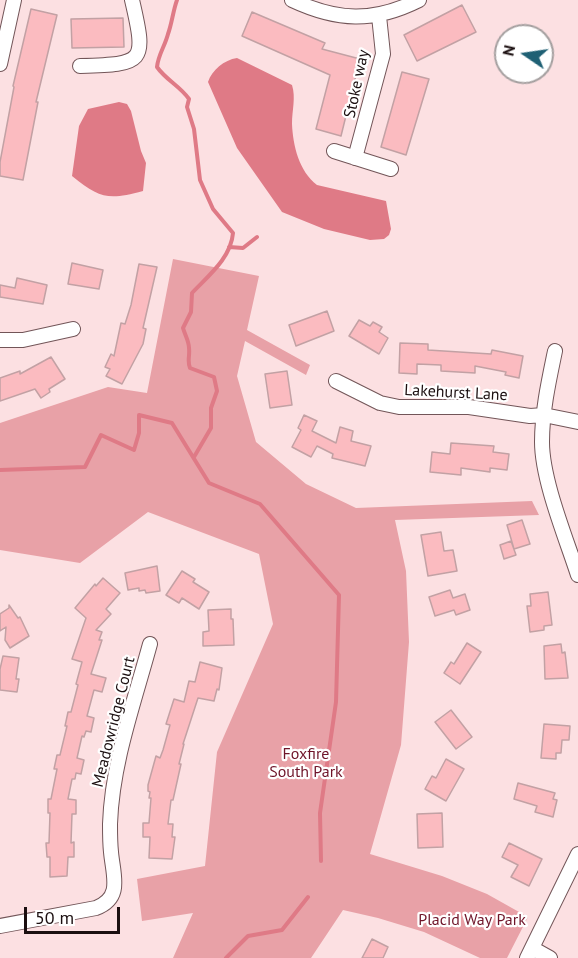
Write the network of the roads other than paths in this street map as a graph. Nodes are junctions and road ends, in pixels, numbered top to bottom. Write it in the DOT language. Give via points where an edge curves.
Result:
graph roads {
  1 [pos="14,0"];
  2 [pos="132,0"];
  3 [pos="292,0"];
  4 [pos="419,0"];
  5 [pos="379,16"];
  6 [pos="0,64"];
  7 [pos="80,66"];
  8 [pos="334,151"];
  9 [pos="355,158"];
  10 [pos="391,169"];
  11 [pos="73,329"];
  12 [pos="0,340"];
  13 [pos="555,351"];
  14 [pos="336,381"];
  15 [pos="544,415"];
  16 [pos="578,422"];
  17 [pos="578,575"];
  18 [pos="150,644"];
  19 [pos="578,854"];
  20 [pos="0,926"];
  21 [pos="529,953"];
  22 [pos="550,958"];
  1 -- 6 [label="street"];
  2 -- 7 [label="street" via="140,51 130,62 119,65"];
  3 -- 5 [label="street" via="309,8 355,18"];
  4 -- 5 [label="street"];
  5 -- 9 [label="street, Stoke way" via="383,54"];
  8 -- 9 [label="street"];
  9 -- 10 [label="street"];
  11 -- 12 [label="street" via="23,340"];
  13 -- 15 [label="street"];
  14 -- 15 [label="street, Lakehurst Lane" via="380,403 399,407 469,407"];
  15 -- 16 [label="street, Lakehurst Lane"];
  15 -- 17 [label="street" via="545,466"];
  18 -- 20 [label="street, Meadowridge Court" via="115,776 110,824 114,890 107,903 96,908"];
  19 -- 21 [label="street"];
  21 -- 22 [label="street"];
}
